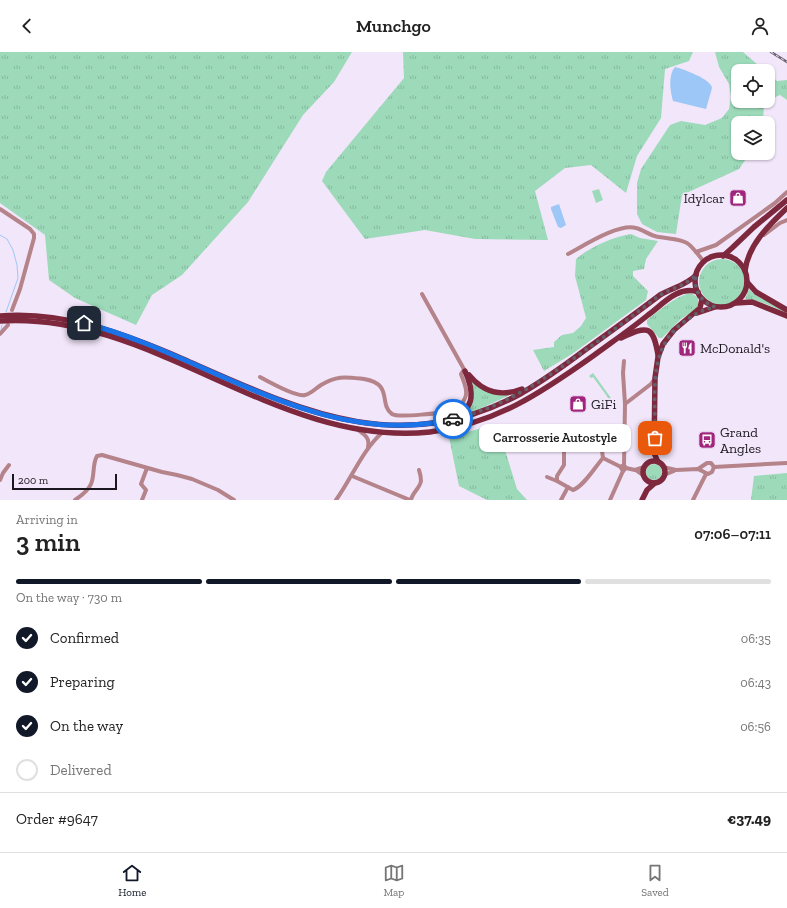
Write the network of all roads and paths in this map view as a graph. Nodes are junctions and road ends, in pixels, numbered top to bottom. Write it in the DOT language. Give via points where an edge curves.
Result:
graph roads {
  1 [pos="787,192"];
  2 [pos="787,200"];
  3 [pos="787,208"];
  4 [pos="0,209"];
  5 [pos="787,220"];
  6 [pos="760,237"];
  7 [pos="696,252"];
  8 [pos="568,254"];
  9 [pos="723,256"];
  10 [pos="704,262"];
  11 [pos="745,271"];
  12 [pos="696,275"];
  13 [pos="747,282"];
  14 [pos="698,292"];
  15 [pos="422,294"];
  16 [pos="702,299"];
  17 [pos="736,303"];
  18 [pos="715,307"];
  19 [pos="12,310"];
  20 [pos="787,310"];
  21 [pos="695,314"];
  22 [pos="0,316"];
  23 [pos="787,316"];
  24 [pos="0,321"];
  25 [pos="8,325"];
  26 [pos="0,334"];
  27 [pos="610,344"];
  28 [pos="658,357"];
  29 [pos="624,361"];
  30 [pos="465,371"];
  31 [pos="260,377"];
  32 [pos="655,378"];
  33 [pos="541,381"];
  34 [pos="625,404"];
  35 [pos="402,425"];
  36 [pos="358,430"];
  37 [pos="383,432"];
  38 [pos="368,447"];
  39 [pos="538,447"];
  40 [pos="564,447"];
  41 [pos="654,453"];
  42 [pos="603,458"];
  43 [pos="650,462"];
  44 [pos="658,462"];
  45 [pos="787,463"];
  46 [pos="9,465"];
  47 [pos="644,467"];
  48 [pos="664,467"];
  49 [pos="714,467"];
  50 [pos="147,468"];
  51 [pos="624,468"];
  52 [pos="419,470"];
  53 [pos="635,470"];
  54 [pos="676,470"];
  55 [pos="703,470"];
  56 [pos="664,475"];
  57 [pos="352,476"];
  58 [pos="547,477"];
  59 [pos="645,477"];
  60 [pos="0,480"];
  61 [pos="557,481"];
  62 [pos="655,483"];
  63 [pos="568,487"];
  64 [pos="647,490"];
  65 [pos="75,500"];
  66 [pos="142,500"];
  67 [pos="234,500"];
  68 [pos="336,500"];
  69 [pos="410,500"];
  70 [pos="561,500"];
  71 [pos="610,500"];
  72 [pos="642,500"];
  73 [pos="693,500"];
  1 -- 7 [label="street" via="716,245"];
  2 -- 9 [label="main road"];
  3 -- 6 [label="main road"];
  4 -- 19 [label="street" via="34,234"];
  5 -- 6 [label="street"];
  6 -- 11 [label="main road" via="750,252"];
  7 -- 8 [label="street" via="684,240 652,236 636,227 629,227 614,230"];
  7 -- 10 [label="street"];
  9 -- 10 [label="main road" via="716,256"];
  9 -- 11 [label="main road" via="736,260"];
  10 -- 12 [label="main road"];
  11 -- 13 [label="main road"];
  12 -- 14 [label="main road" via="695,284"];
  12 -- 33 [label="main road" via="687,282 667,290"];
  13 -- 17 [label="main road" via="745,292"];
  13 -- 20 [label="main road" via="756,292"];
  14 -- 16 [label="main road"];
  14 -- 27 [label="main road" via="690,290 671,297"];
  15 -- 30 [label="street"];
  16 -- 18 [label="main road"];
  16 -- 21 [label="main road" via="701,306"];
  17 -- 18 [label="main road"];
  17 -- 23 [label="main road" via="752,302"];
  18 -- 21 [label="main road"];
  21 -- 28 [label="main road" via="674,330 663,344"];
  22 -- 35 [label="main road" via="50,317 98,327 132,337 294,406 350,421"];
  24 -- 36 [label="main road" via="25,320 61,324 100,333 138,346 288,410"];
  25 -- 26 [label="street"];
  27 -- 28 [label="main road" via="644,329 653,334"];
  27 -- 37 [label="main road" via="540,393 499,414 446,429 410,433"];
  28 -- 32 [label="main road"];
  29 -- 34 [label="street"];
  30 -- 31 [label="street" via="461,374 466,396 460,405 450,411 394,416 387,408 384,392 375,382 338,377 305,395 282,388"];
  30 -- 33 [label="main road" via="478,385 498,393 514,392"];
  30 -- 35 [label="main road" via="472,393 464,410 454,416"];
  32 -- 34 [label="street"];
  32 -- 41 [label="main road"];
  33 -- 35 [label="main road" via="510,399 472,414 441,422"];
  34 -- 51 [label="street"];
  36 -- 37 [label="main road"];
  36 -- 38 [label="street" via="367,436"];
  37 -- 38 [label="street"];
  38 -- 57 [label="street"];
  39 -- 40 [label="street"];
  40 -- 42 [label="street" via="598,447"];
  40 -- 61 [label="street" via="564,465"];
  41 -- 43 [label="main road"];
  41 -- 44 [label="main road"];
  42 -- 51 [label="street"];
  42 -- 63 [label="street" via="578,488 573,490"];
  43 -- 44 [label="main road"];
  43 -- 47 [label="main road"];
  44 -- 48 [label="main road"];
  45 -- 49 [label="street"];
  46 -- 60 [label="street"];
  47 -- 53 [label="street"];
  47 -- 59 [label="main road"];
  48 -- 54 [label="street"];
  48 -- 56 [label="main road"];
  49 -- 55 [label="street" via="711,473"];
  49 -- 55 [label="street" via="709,463"];
  50 -- 65 [label="street" via="102,455 97,456 91,484"];
  50 -- 66 [label="street" via="141,484 146,490"];
  50 -- 67 [label="street" via="192,479"];
  51 -- 53 [label="street"];
  51 -- 71 [label="street"];
  52 -- 69 [label="street" via="420,485"];
  53 -- 59 [label="street"];
  54 -- 55 [label="street"];
  54 -- 56 [label="street"];
  55 -- 73 [label="street"];
  56 -- 62 [label="main road"];
  57 -- 68 [label="street"];
  57 -- 69 [label="street"];
  58 -- 61 [label="street"];
  59 -- 62 [label="main road"];
  59 -- 64 [label="main road"];
  61 -- 63 [label="street"];
  62 -- 64 [label="main road"];
  63 -- 70 [label="street"];
  64 -- 72 [label="main road"];
}
